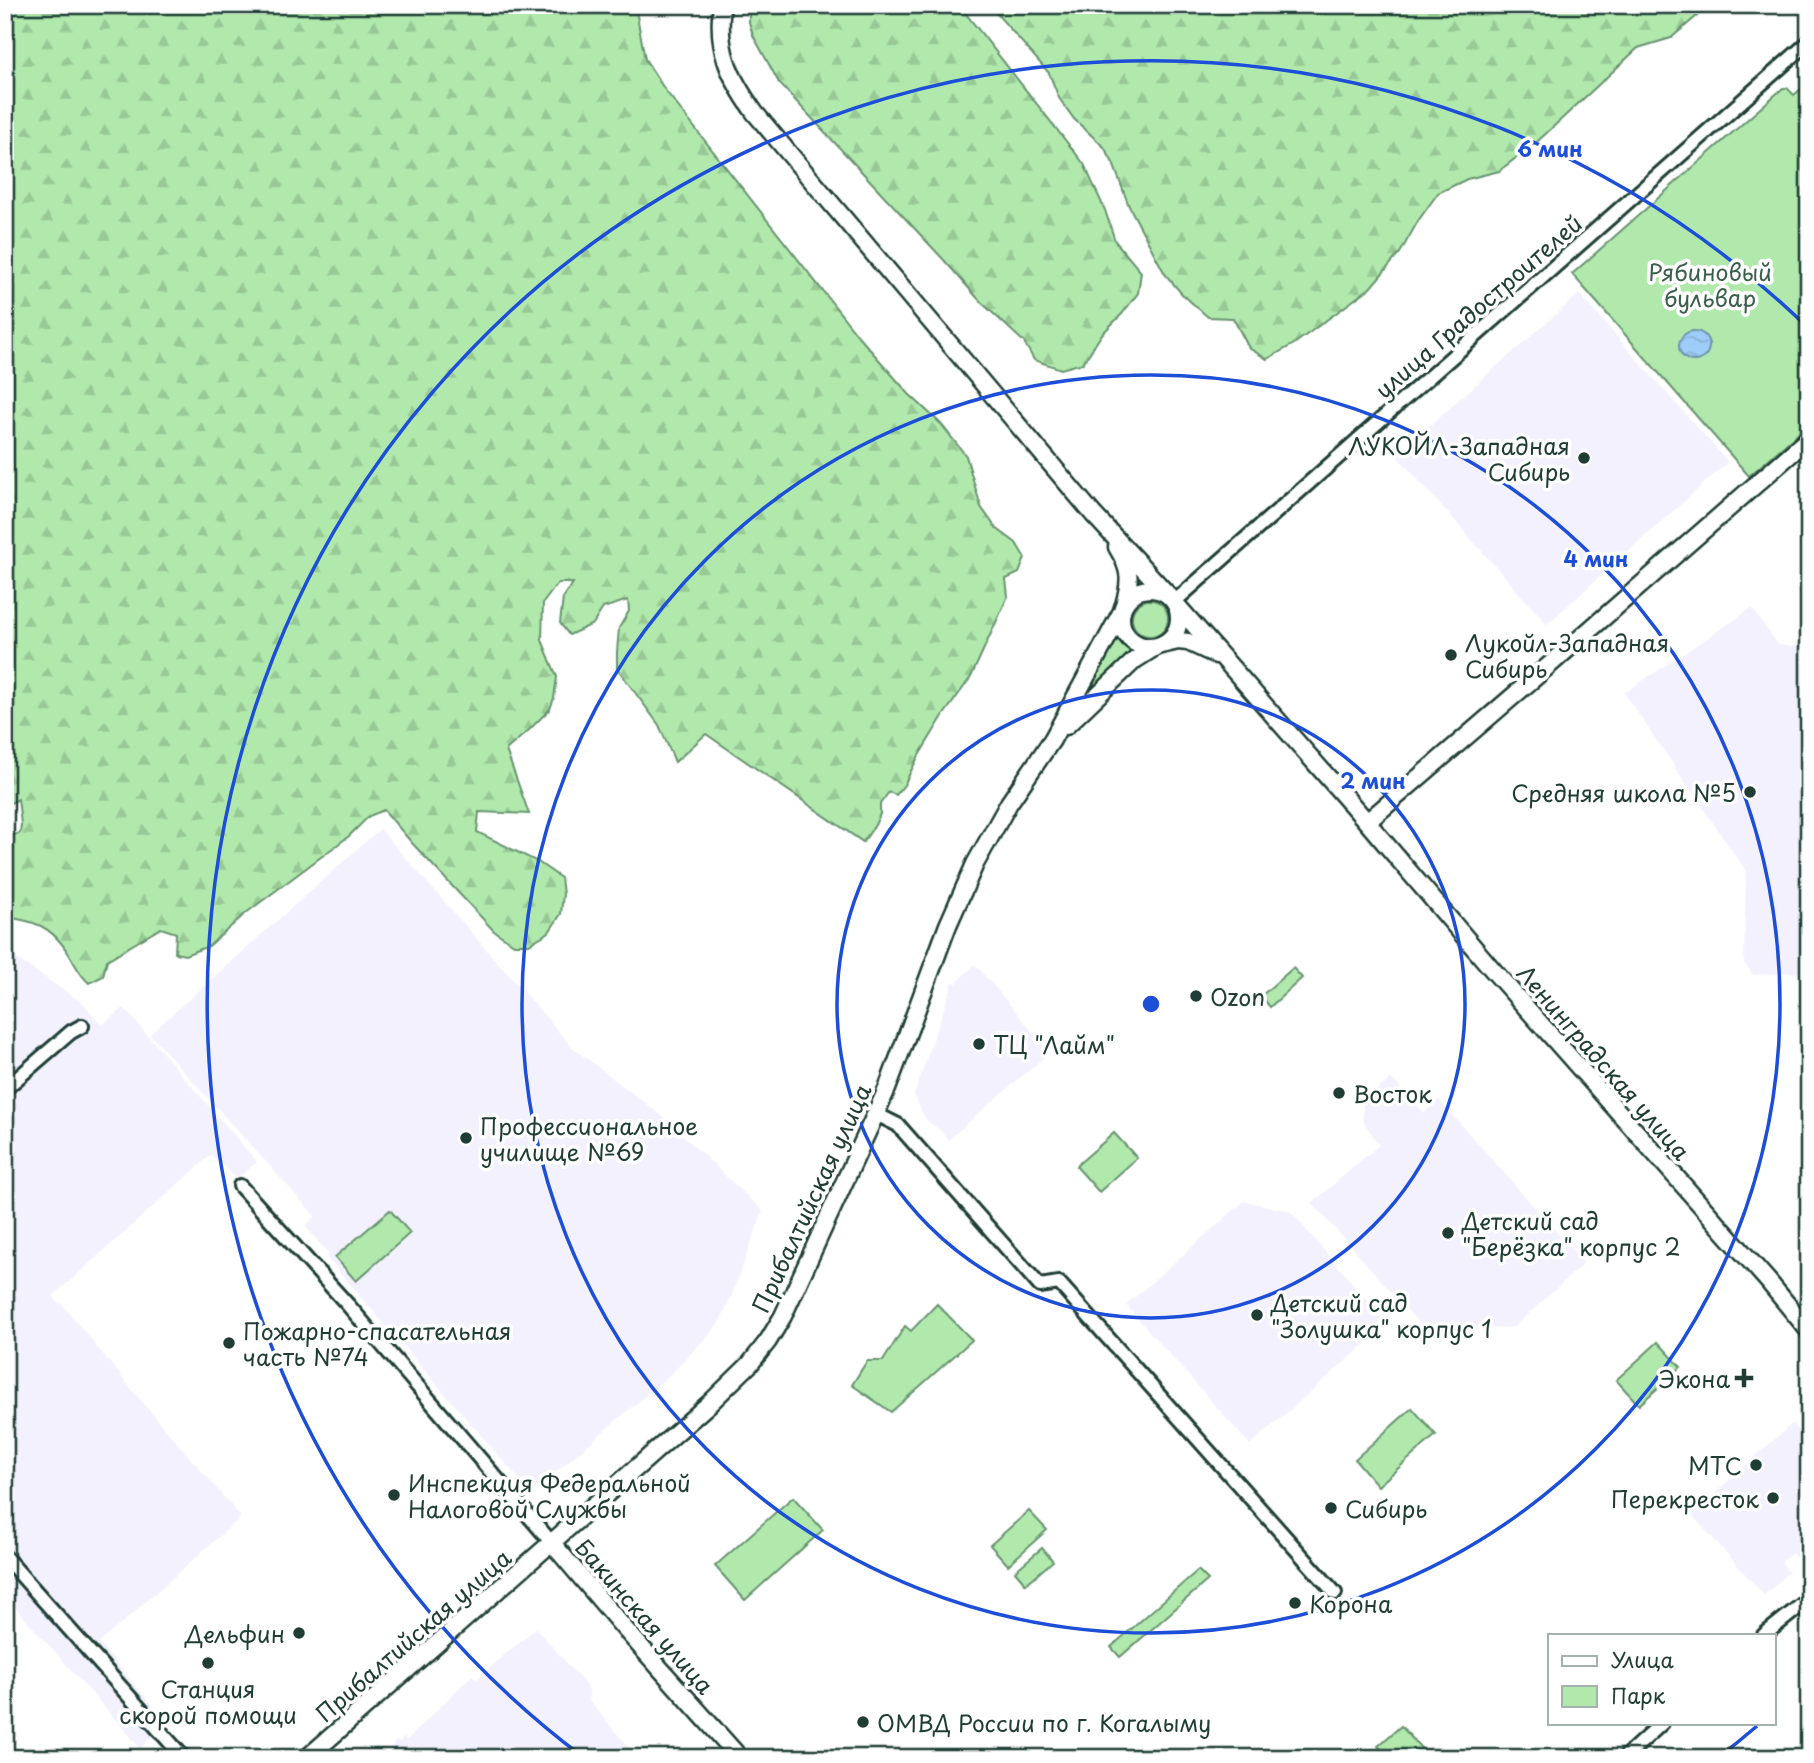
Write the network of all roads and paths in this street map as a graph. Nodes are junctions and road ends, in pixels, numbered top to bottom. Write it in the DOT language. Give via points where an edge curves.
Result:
graph roads {
  1 [pos="722,5"];
  2 [pos="1809,42"];
  3 [pos="1809,438"];
  4 [pos="1093,514"];
  5 [pos="1172,599"];
  6 [pos="1123,608"];
  7 [pos="1157,646"];
  8 [pos="1223,660"];
  9 [pos="1072,714"];
  10 [pos="1367,822"];
  11 [pos="82,1026"];
  12 [pos="5,1089"];
  13 [pos="876,1114"];
  14 [pos="240,1186"];
  15 [pos="1809,1331"];
  16 [pos="552,1543"];
  17 [pos="5,1557"];
  18 [pos="1335,1593"];
  19 [pos="1809,1599"];
  20 [pos="1767,1632"];
  21 [pos="1661,1724"];
  22 [pos="184,1758"];
  23 [pos="307,1758"];
  24 [pos="740,1758"];
  25 [pos="1624,1758"];
  1 -- 4 [label="street" via="720,35 726,64 755,113"];
  2 -- 5 [label="street, улица Градостроителей"];
  3 -- 10 [label="street"];
  4 -- 5 [label="street"];
  4 -- 6 [label="street" via="1129,572"];
  5 -- 6 [label="street" via="1158,590 1144,589 1132,595"];
  5 -- 7 [label="street" via="1179,615 1177,628"];
  5 -- 8 [label="street"];
  6 -- 7 [label="street" via="1122,624 1129,637 1142,645"];
  6 -- 9 [label="street, Прибалтийская улица"];
  7 -- 8 [label="street" via="1188,642"];
  7 -- 9 [label="street, Прибалтийская улица"];
  8 -- 10 [label="street"];
  9 -- 13 [label="street, Прибалтийская улица" via="1009,803 975,864"];
  10 -- 15 [label="street, Ленинградская улица"];
  11 -- 12 [label="street"];
  13 -- 16 [label="street, Прибалтийская улица" via="783,1317 768,1340 734,1381"];
  13 -- 18 [label="street" via="898,1125 1040,1286 1059,1283"];
  14 -- 16 [label="street, Бакинская улица"];
  16 -- 23 [label="street, Прибалтийская улица"];
  16 -- 24 [label="street, Бакинская улица"];
  17 -- 22 [label="street"];
  19 -- 20 [label="street"];
  21 -- 25 [label="street"];
}
